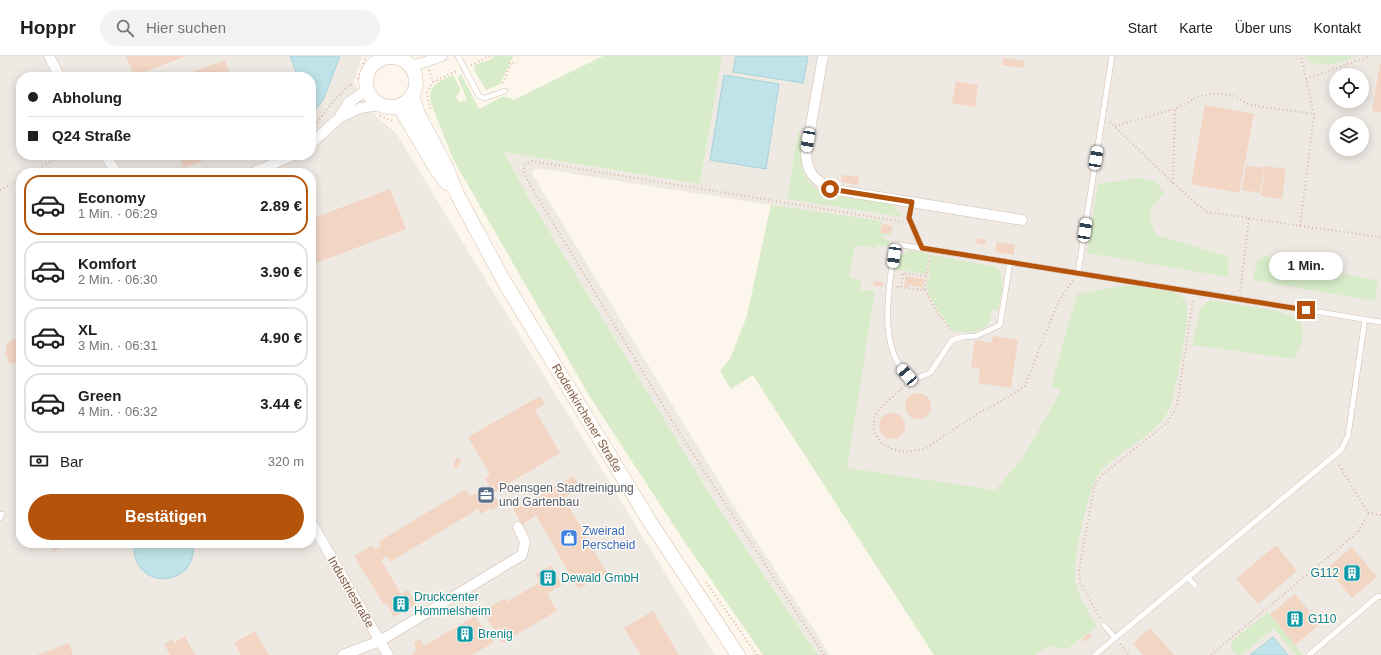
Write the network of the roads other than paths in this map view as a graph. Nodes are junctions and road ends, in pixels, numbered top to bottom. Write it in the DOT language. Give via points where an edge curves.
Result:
graph roads {
  1 [pos="49,56"];
  2 [pos="392,56"];
  3 [pos="442,56"];
  4 [pos="458,56"];
  5 [pos="823,56"];
  6 [pos="1112,56"];
  7 [pos="374,59"];
  8 [pos="410,65"];
  9 [pos="57,72"];
  10 [pos="360,87"];
  11 [pos="505,91"];
  12 [pos="412,96"];
  13 [pos="381,105"];
  14 [pos="399,106"];
  15 [pos="339,118"];
  16 [pos="316,139"];
  17 [pos="282,160"];
  18 [pos="264,168"];
  19 [pos="458,196"];
  20 [pos="912,202"];
  21 [pos="1022,220"];
  22 [pos="922,248"];
  23 [pos="1010,262"];
  24 [pos="1078,273"];
  25 [pos="1365,319"];
  26 [pos="1381,322"];
  27 [pos="518,527"];
  28 [pos="316,531"];
  29 [pos="1188,578"];
  30 [pos="1195,585"];
  31 [pos="1381,597"];
  32 [pos="1104,625"];
  33 [pos="1115,638"];
  34 [pos="380,641"];
  35 [pos="343,655"];
  36 [pos="388,655"];
  37 [pos="738,655"];
  38 [pos="1095,655"];
  39 [pos="1309,655"];
  1 -- 9 [label="street"];
  2 -- 7 [label="main road"];
  2 -- 8 [label="main road"];
  3 -- 8 [label="street"];
  4 -- 11 [label="lane" via="479,96 486,98"];
  5 -- 20 [label="street" via="806,154 808,168 815,179 830,189"];
  6 -- 24 [label="lane"];
  7 -- 10 [label="main road"];
  8 -- 12 [label="main road" via="415,74 416,86"];
  10 -- 13 [label="main road"];
  10 -- 15 [label="street" via="366,90 348,102"];
  12 -- 14 [label="main road"];
  12 -- 19 [label="main road, Rodenkirchener Straße"];
  13 -- 14 [label="main road"];
  13 -- 15 [label="street" via="360,108"];
  14 -- 19 [label="main road, Rodenkirchener Straße" via="437,170"];
  15 -- 16 [label="street"];
  17 -- 18 [label="street"];
  19 -- 37 [label="main road, Rodenkirchener Straße" via="505,283 650,522"];
  20 -- 21 [label="street"];
  20 -- 22 [label="lane" via="910,224"];
  22 -- 23 [label="lane"];
  22 -- 23 [label="lane" via="895,244 887,319 892,349 899,365 907,375 914,378 930,372 955,339 976,336 1000,325"];
  23 -- 24 [label="lane"];
  24 -- 25 [label="lane"];
  25 -- 26 [label="lane"];
  25 -- 29 [label="lane" via="1348,436 1341,450"];
  27 -- 34 [label="street, Industriestraße" via="525,542 522,555"];
  28 -- 34 [label="street, Industriestraße"];
  29 -- 30 [label="lane"];
  29 -- 33 [label="lane"];
  31 -- 39 [label="lane" via="1378,596"];
  32 -- 33 [label="lane"];
  33 -- 38 [label="lane"];
  34 -- 35 [label="street, Industriestraße"];
  34 -- 36 [label="street, Industriestraße"];
}
